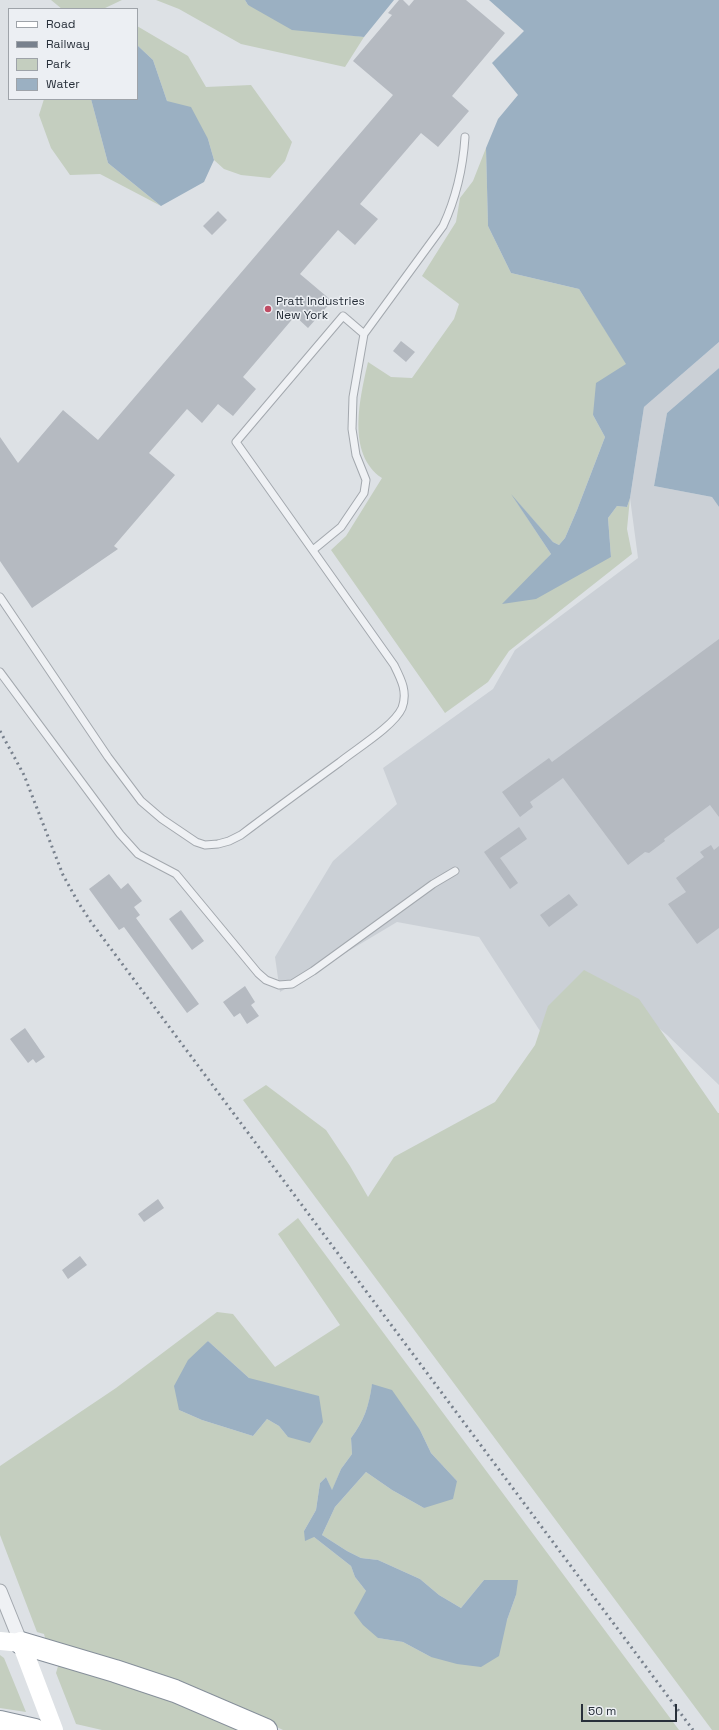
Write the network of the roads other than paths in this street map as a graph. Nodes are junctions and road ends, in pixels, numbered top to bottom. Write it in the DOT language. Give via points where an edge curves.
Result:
graph roads {
  1 [pos="465,137"];
  2 [pos="364,334"];
  3 [pos="313,550"];
  4 [pos="0,597"];
  5 [pos="0,672"];
  6 [pos="454,871"];
  7 [pos="0,1591"];
  8 [pos="10,1642"];
  9 [pos="0,1722"];
  10 [pos="35,1730"];
  11 [pos="54,1730"];
  12 [pos="266,1730"];
  1 -- 2 [label="lane" via="463,165 451,209 443,226"];
  2 -- 3 [label="lane" via="352,397 352,429 356,455 366,480 364,493 341,527"];
  2 -- 3 [label="lane" via="343,316 236,442"];
  3 -- 4 [label="lane" via="394,665 403,683 404,702 398,715 375,736 241,835 218,844 205,845 196,842 141,801"];
  5 -- 6 [label="lane" via="120,834 138,854 176,874 266,980 279,985 292,984"];
  7 -- 8 [label="street"];
  8 -- 11 [label="main road" via="34,1678"];
  8 -- 12 [label="highway" via="115,1671 175,1691"];
  9 -- 10 [label="highway"];
}
